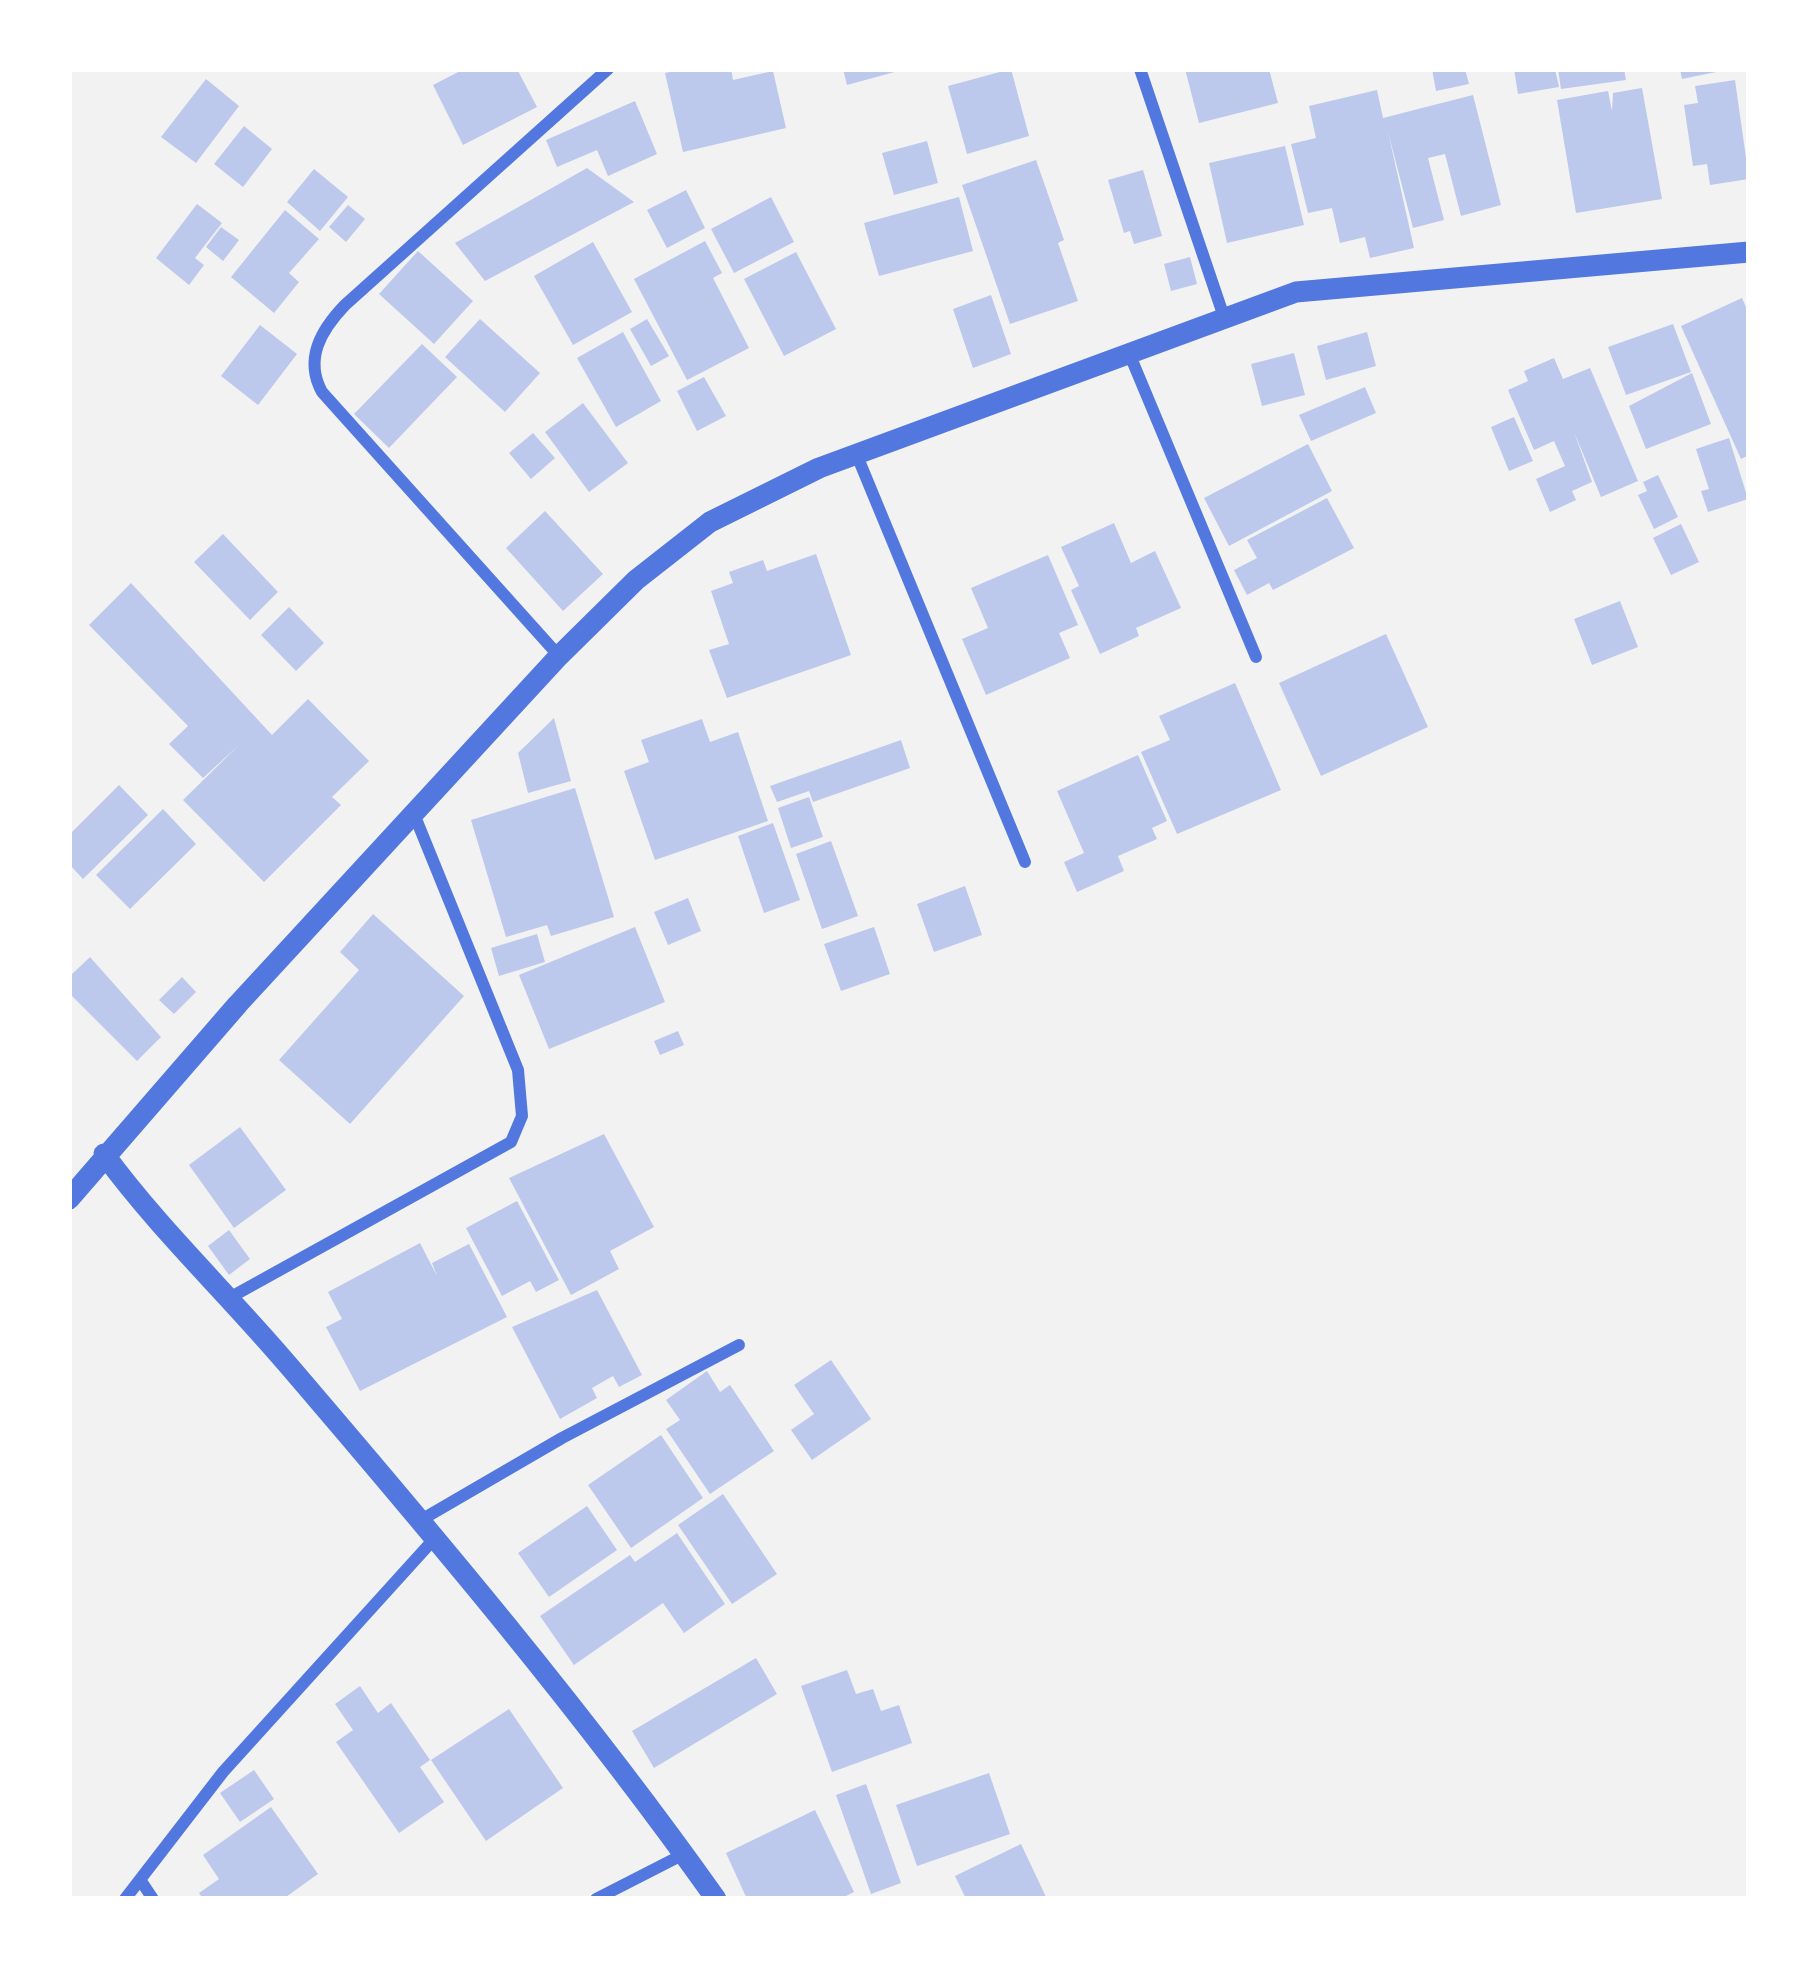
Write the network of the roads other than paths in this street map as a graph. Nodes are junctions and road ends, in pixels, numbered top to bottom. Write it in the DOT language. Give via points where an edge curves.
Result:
graph roads {
  1 [pos="608,69"];
  2 [pos="1140,69"];
  3 [pos="1749,252"];
  4 [pos="1224,317"];
  5 [pos="1128,352"];
  6 [pos="858,458"];
  7 [pos="560,656"];
  8 [pos="1256,657"];
  9 [pos="413,812"];
  10 [pos="1025,862"];
  11 [pos="104,1154"];
  12 [pos="69,1198"];
  13 [pos="231,1297"];
  14 [pos="740,1345"];
  15 [pos="428,1529"];
  16 [pos="684,1854"];
  17 [pos="141,1881"];
  18 [pos="125,1899"];
  19 [pos="153,1899"];
  20 [pos="596,1899"];
  21 [pos="716,1899"];
  1 -- 7 [label="street" via="345,304 313,361 322,392"];
  2 -- 4 [label="street"];
  3 -- 4 [label="street" via="1296,292"];
  4 -- 5 [label="street"];
  5 -- 6 [label="street"];
  5 -- 8 [label="street"];
  6 -- 7 [label="street" via="782,483 710,522 636,580"];
  6 -- 10 [label="street"];
  7 -- 9 [label="street"];
  9 -- 11 [label="street"];
  9 -- 13 [label="street" via="518,1070 522,1116 511,1142"];
  11 -- 12 [label="street"];
  11 -- 13 [label="street" via="142,1206"];
  13 -- 15 [label="street"];
  14 -- 15 [label="street" via="562,1438"];
  15 -- 16 [label="street"];
  15 -- 17 [label="street"];
  16 -- 20 [label="street"];
  16 -- 21 [label="street"];
  17 -- 18 [label="street"];
  17 -- 19 [label="street"];
}
